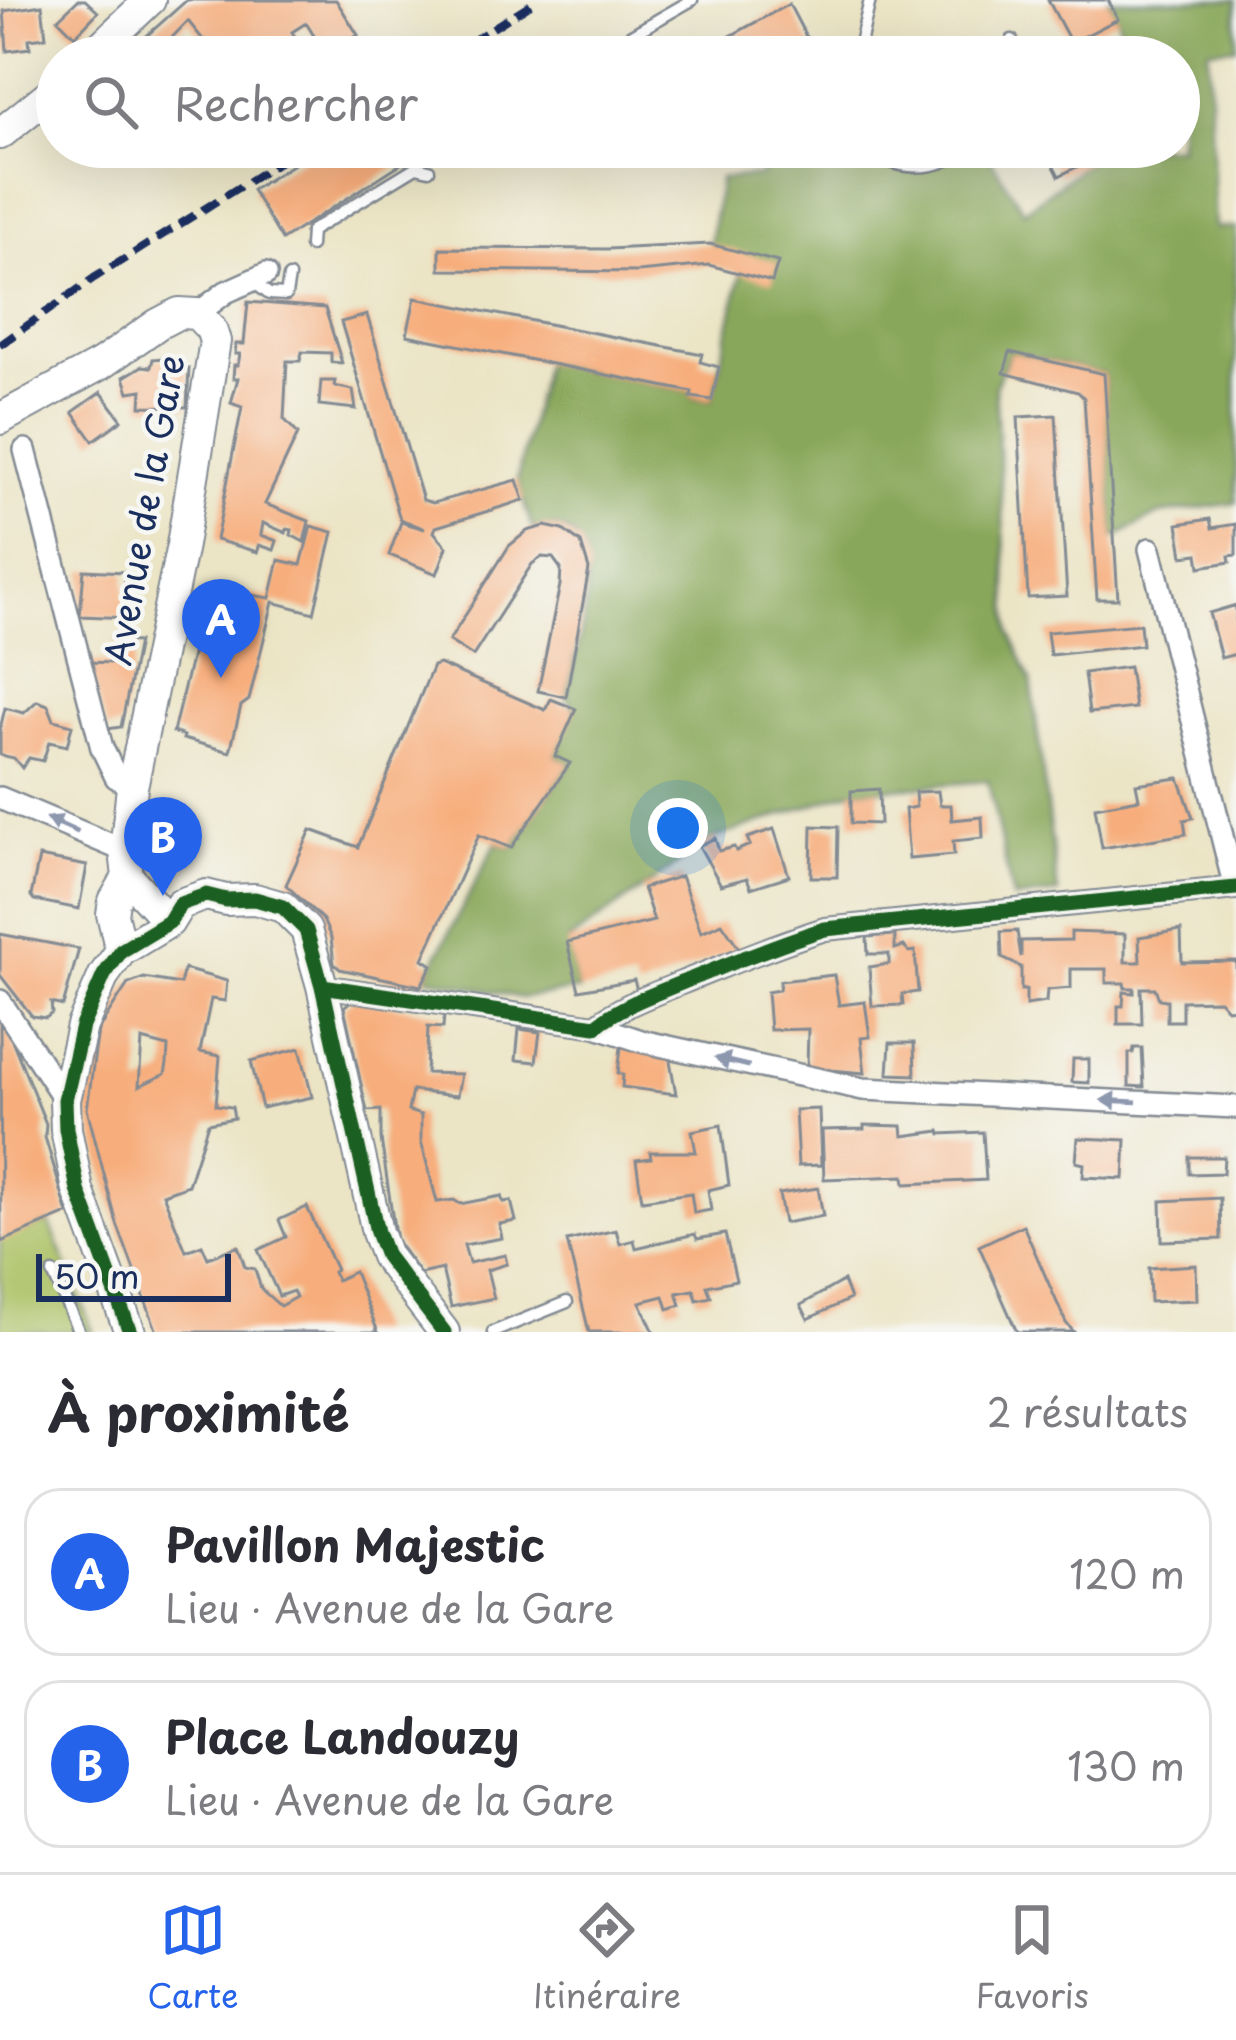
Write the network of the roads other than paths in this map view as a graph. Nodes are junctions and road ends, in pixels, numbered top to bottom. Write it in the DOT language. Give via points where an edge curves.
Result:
graph roads {
  1 [pos="150,0"];
  2 [pos="692,0"];
  3 [pos="870,0"];
  4 [pos="112,36"];
  5 [pos="629,36"];
  6 [pos="862,36"];
  7 [pos="36,105"];
  8 [pos="0,134"];
  9 [pos="414,168"];
  10 [pos="420,168"];
  11 [pos="429,170"];
  12 [pos="310,245"];
  13 [pos="269,277"];
  14 [pos="197,314"];
  15 [pos="0,419"];
  16 [pos="25,450"];
  17 [pos="1150,549"];
  18 [pos="132,787"];
  19 [pos="0,798"];
  20 [pos="127,864"];
  21 [pos="1236,888"];
  22 [pos="169,922"];
  23 [pos="121,951"];
  24 [pos="322,986"];
  25 [pos="0,1001"];
  26 [pos="596,1026"];
  27 [pos="64,1100"];
  28 [pos="1236,1107"];
  29 [pos="53,1273"];
  30 [pos="567,1302"];
  31 [pos="79,1332"];
  32 [pos="130,1332"];
  33 [pos="444,1332"];
  34 [pos="493,1332"];
  1 -- 4 [label="main road"];
  2 -- 5 [label="lane"];
  3 -- 6 [label="lane"];
  7 -- 8 [label="main road"];
  9 -- 12 [label="lane" via="311,231"];
  10 -- 11 [label="lane"];
  13 -- 14 [label="street" via="226,292"];
  14 -- 15 [label="main road, Avenue de la Gare" via="158,324"];
  14 -- 18 [label="main road, Avenue de la Gare" via="215,341"];
  16 -- 18 [label="street" via="103,748 116,777"];
  17 -- 21 [label="street"];
  18 -- 20 [label="main road, Avenue de la Gare"];
  20 -- 19 [label="street, one-way"];
  20 -- 22 [label="main road"];
  20 -- 23 [label="main road, Avenue de la Gare" via="112,914"];
  21 -- 26 [label="street" via="825,929 649,997"];
  22 -- 23 [label="main road"];
  22 -- 24 [label="main road" via="180,904 206,895 270,902 306,930"];
  23 -- 27 [label="main road" via="89,1004"];
  24 -- 26 [label="street"];
  24 -- 33 [label="main road" via="377,1232"];
  25 -- 27 [label="street"];
  28 -- 26 [label="street, one-way" via="863,1089"];
  27 -- 32 [label="main road" via="79,1190"];
  29 -- 31 [label="lane"];
  30 -- 34 [label="lane"];
}
